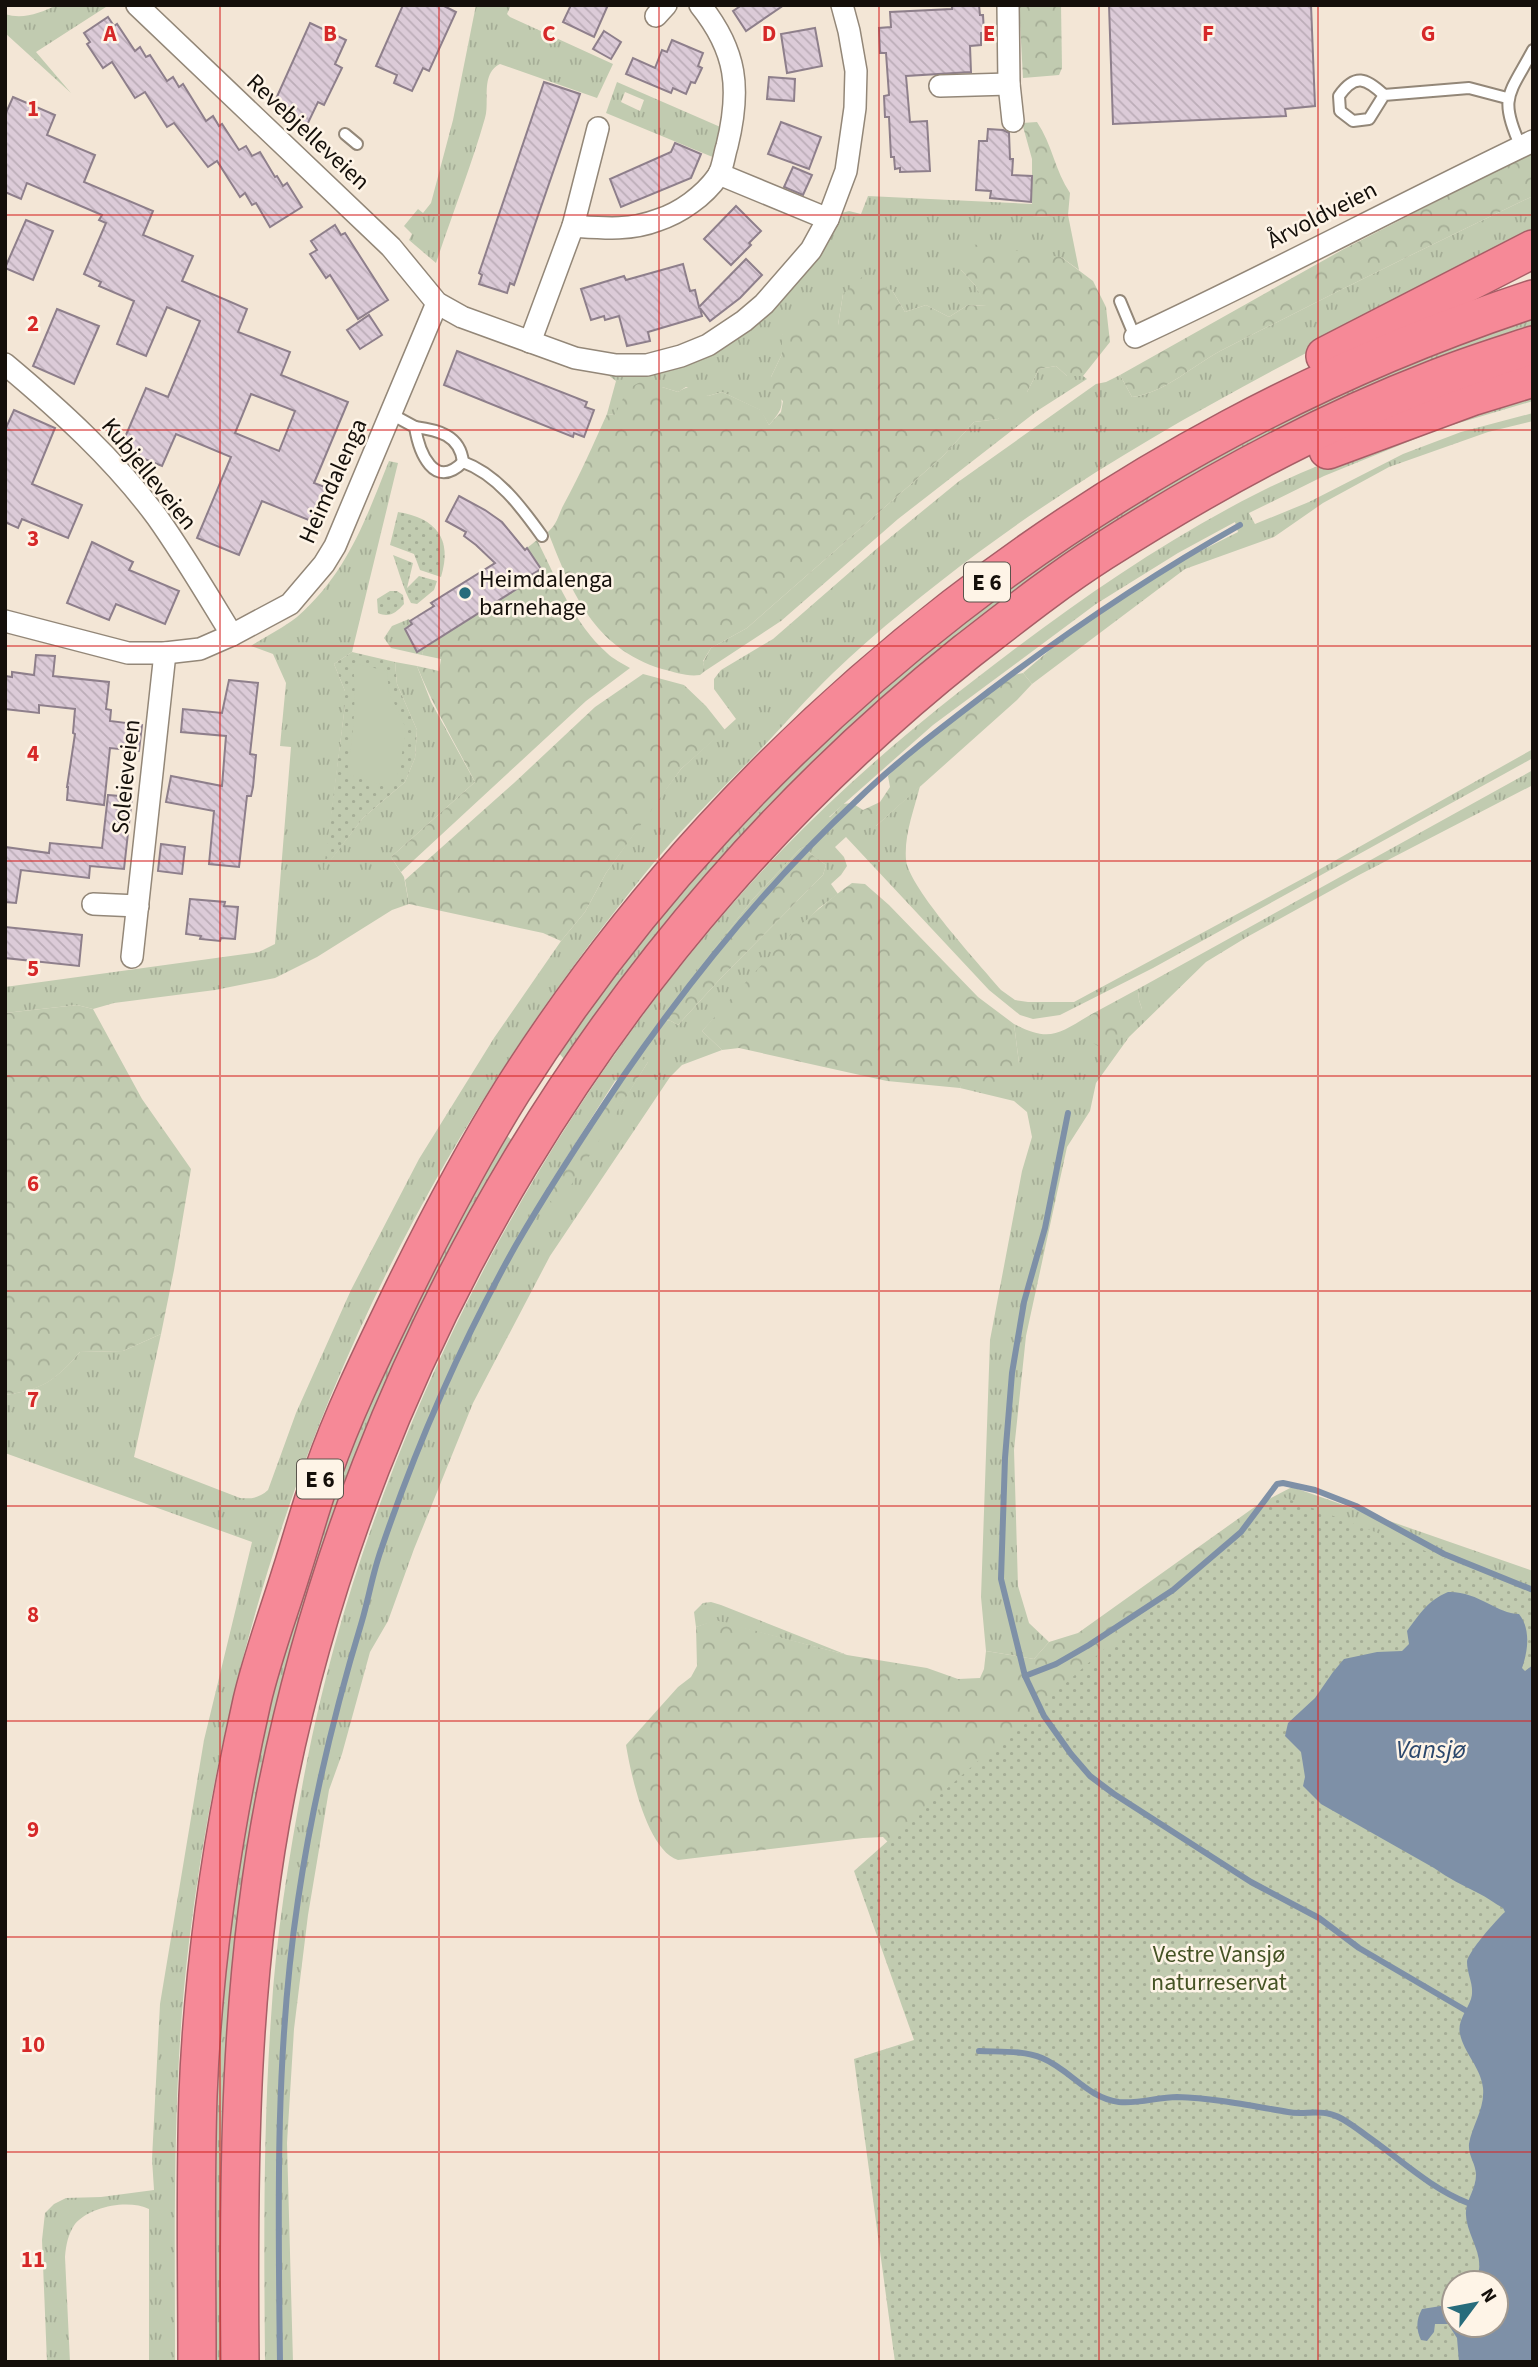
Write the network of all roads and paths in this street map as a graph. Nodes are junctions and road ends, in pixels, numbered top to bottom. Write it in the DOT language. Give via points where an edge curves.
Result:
graph roads {
  1 [pos="137,5"];
  2 [pos="700,5"];
  3 [pos="842,5"];
  4 [pos="1008,5"];
  5 [pos="1533,50"];
  6 [pos="1010,83"];
  7 [pos="940,86"];
  8 [pos="1384,95"];
  9 [pos="1507,99"];
  10 [pos="1013,121"];
  11 [pos="598,128"];
  12 [pos="345,134"];
  13 [pos="357,144"];
  14 [pos="1527,144"];
  15 [pos="719,174"];
  16 [pos="828,219"];
  17 [pos="573,226"];
  18 [pos="1533,249"];
  19 [pos="1533,299"];
  20 [pos="1120,302"];
  21 [pos="437,303"];
  22 [pos="1135,337"];
  23 [pos="530,342"];
  24 [pos="1533,345"];
  25 [pos="5,364"];
  26 [pos="1533,378"];
  27 [pos="391,414"];
  28 [pos="415,427"];
  29 [pos="1186,452"];
  30 [pos="463,462"];
  31 [pos="1210,487"];
  32 [pos="542,536"];
  33 [pos="5,621"];
  34 [pos="232,635"];
  35 [pos="165,653"];
  36 [pos="93,904"];
  37 [pos="138,906"];
  38 [pos="132,957"];
  39 [pos="197,2362"];
  40 [pos="240,2362"];
  1 -- 21 [label="street, Revebjelleveien" via="391,247"];
  2 -- 15 [label="street" via="717,27 732,64 734,114"];
  3 -- 16 [label="street" via="856,71 855,108 846,171"];
  4 -- 6 [label="street"];
  5 -- 9 [label="lane"];
  6 -- 7 [label="street"];
  6 -- 10 [label="street"];
  8 -- 8 [label="lane" via="1370,82 1347,84 1339,96 1340,111 1353,121 1369,119"];
  8 -- 9 [label="lane" via="1469,88"];
  9 -- 14 [label="lane" via="1510,124"];
  11 -- 17 [label="street"];
  12 -- 13 [label="lane"];
  14 -- 22 [label="street, Årvoldveien"];
  15 -- 16 [label="street"];
  15 -- 17 [label="street" via="703,193 660,220 636,227"];
  16 -- 23 [label="street" via="811,250 764,304 708,345 647,365 616,365 575,358"];
  17 -- 23 [label="street"];
  18 -- 29 [label="highway, E 6" via="1220,414"];
  19 -- 29 [label="highway, E 6" via="1392,351 1256,413"];
  20 -- 22 [label="lane"];
  21 -- 23 [label="street"];
  21 -- 27 [label="street, Heimdalenga"];
  24 -- 31 [label="highway, E 6" via="1364,409"];
  25 -- 34 [label="street, Kubjelleveien" via="100,450 156,516"];
  26 -- 31 [label="highway, E 6"];
  27 -- 28 [label="lane"];
  27 -- 34 [label="street, Heimdalenga" via="324,564 290,604"];
  28 -- 30 [label="lane" via="449,436 458,444"];
  28 -- 30 [label="lane" via="419,450 434,468 455,470"];
  29 -- 39 [label="highway, E 6" via="1029,551 970,595 902,649 763,777 629,928 570,1007 513,1091 439,1217 321,1475 253,1696 219,1876 207,1978 198,2094"];
  30 -- 32 [label="lane" via="476,467 520,505"];
  31 -- 40 [label="highway, E 6" via="1098,555 909,697 757,844 619,1012 530,1145 458,1271 388,1421 354,1510 297,1700 276,1794 243,2063"];
  33 -- 35 [label="street, Heimdalenga" via="128,653"];
  34 -- 35 [label="street, Heimdalenga" via="200,649"];
  35 -- 37 [label="street, Soleieveien"];
  36 -- 37 [label="street"];
  37 -- 38 [label="street, Soleieveien"];
}
